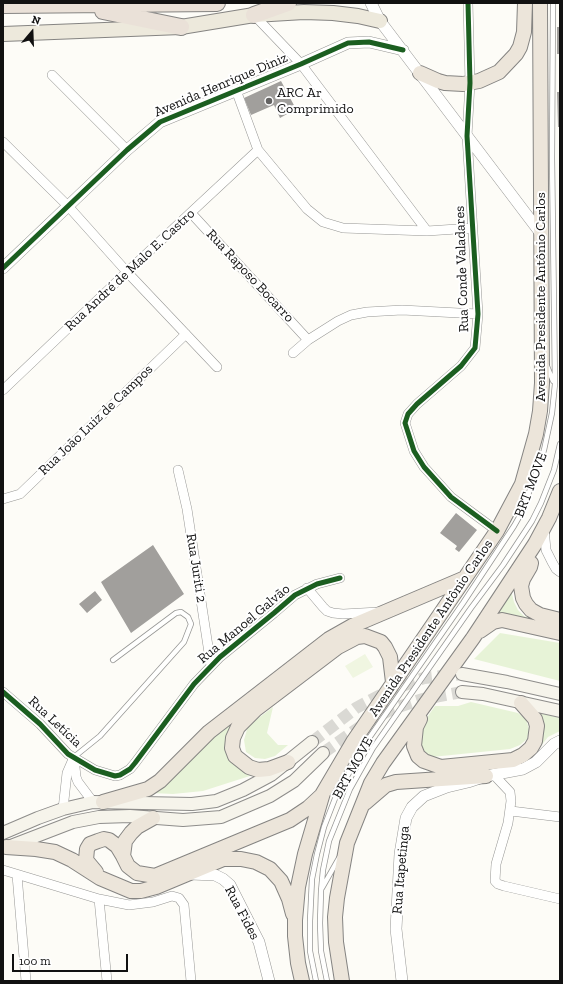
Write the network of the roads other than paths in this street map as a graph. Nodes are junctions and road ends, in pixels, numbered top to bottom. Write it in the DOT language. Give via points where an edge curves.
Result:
graph roads {
  1 [pos="217,3"];
  2 [pos="288,3"];
  3 [pos="371,3"];
  4 [pos="468,3"];
  5 [pos="525,3"];
  6 [pos="540,3"];
  7 [pos="553,3"];
  8 [pos="70,4"];
  9 [pos="3,5"];
  10 [pos="254,15"];
  11 [pos="380,21"];
  12 [pos="181,27"];
  13 [pos="3,34"];
  14 [pos="403,50"];
  15 [pos="301,64"];
  16 [pos="420,73"];
  17 [pos="52,75"];
  18 [pos="470,83"];
  19 [pos="236,90"];
  20 [pos="467,136"];
  21 [pos="3,142"];
  22 [pos="126,150"];
  23 [pos="258,150"];
  24 [pos="68,206"];
  25 [pos="192,213"];
  26 [pos="472,228"];
  27 [pos="427,231"];
  28 [pos="542,235"];
  29 [pos="3,268"];
  30 [pos="127,272"];
  31 [pos="478,314"];
  32 [pos="186,334"];
  33 [pos="308,340"];
  34 [pos="293,353"];
  35 [pos="542,354"];
  36 [pos="218,367"];
  37 [pos="555,384"];
  38 [pos="3,390"];
  39 [pos="560,444"];
  40 [pos="178,470"];
  41 [pos="560,491"];
  42 [pos="3,499"];
  43 [pos="544,527"];
  44 [pos="497,531"];
  45 [pos="535,544"];
  46 [pos="560,572"];
  47 [pos="340,578"];
  48 [pos="465,578"];
  49 [pos="307,588"];
  50 [pos="386,612"];
  51 [pos="560,620"];
  52 [pos="560,633"];
  53 [pos="473,638"];
  54 [pos="113,660"];
  55 [pos="211,666"];
  56 [pos="462,674"];
  57 [pos="393,682"];
  58 [pos="3,692"];
  59 [pos="462,692"];
  60 [pos="560,694"];
  61 [pos="521,702"];
  62 [pos="423,709"];
  63 [pos="560,711"];
  64 [pos="560,741"];
  65 [pos="312,742"];
  66 [pos="323,754"];
  67 [pos="74,757"];
  68 [pos="288,762"];
  69 [pos="490,775"];
  70 [pos="115,776"];
  71 [pos="323,793"];
  72 [pos="98,802"];
  73 [pos="361,806"];
  74 [pos="63,809"];
  75 [pos="511,811"];
  76 [pos="560,817"];
  77 [pos="153,818"];
  78 [pos="3,833"];
  79 [pos="347,843"];
  80 [pos="4,848"];
  81 [pos="123,856"];
  82 [pos="3,870"];
  83 [pos="189,874"];
  84 [pos="17,875"];
  85 [pos="100,878"];
  86 [pos="321,891"];
  87 [pos="99,899"];
  88 [pos="560,899"];
  89 [pos="295,920"];
  90 [pos="26,981"];
  91 [pos="107,981"];
  92 [pos="191,981"];
  93 [pos="269,981"];
  94 [pos="302,981"];
  95 [pos="316,981"];
  96 [pos="327,981"];
  97 [pos="342,981"];
  98 [pos="402,981"];
  1 -- 8 [label="highway"];
  2 -- 10 [label="highway"];
  3 -- 11 [label="street"];
  4 -- 18 [label="street, Rua Conde Valadares"];
  5 -- 18 [label="highway" via="523,36 516,54 494,75"];
  6 -- 28 [label="highway, Avenida Presidente Antônio Carlos"];
  7 -- 37 [label="lane, BRT MOVE"];
  8 -- 9 [label="highway"];
  8 -- 12 [label="highway"];
  10 -- 11 [label="main road" via="333,13"];
  10 -- 12 [label="main road"];
  10 -- 15 [label="street"];
  11 -- 14 [label="street"];
  12 -- 13 [label="main road"];
  14 -- 15 [label="street, Avenida Henrique Diniz" via="369,42 348,43"];
  14 -- 16 [label="street"];
  15 -- 19 [label="street, Avenida Henrique Diniz"];
  15 -- 27 [label="street"];
  16 -- 18 [label="highway" via="445,83"];
  16 -- 20 [label="street"];
  17 -- 22 [label="street"];
  18 -- 20 [label="street, Rua Conde Valadares"];
  19 -- 22 [label="street, Avenida Henrique Diniz" via="160,122"];
  19 -- 23 [label="street"];
  20 -- 26 [label="street, Rua Conde Valadares"];
  20 -- 28 [label="street"];
  21 -- 24 [label="street"];
  22 -- 24 [label="street, Avenida Henrique Diniz"];
  23 -- 25 [label="street, Rua André de Malo E. Castro"];
  23 -- 27 [label="street" via="307,209 323,222 343,228"];
  24 -- 29 [label="street, Avenida Henrique Diniz"];
  24 -- 30 [label="street"];
  25 -- 30 [label="street, Rua André de Malo E. Castro"];
  25 -- 33 [label="street, Rua Raposo Bocarro"];
  26 -- 27 [label="street"];
  26 -- 31 [label="street, Rua Conde Valadares"];
  28 -- 35 [label="highway, Avenida Presidente Antônio Carlos"];
  30 -- 32 [label="street"];
  30 -- 38 [label="street, Rua André de Malo E. Castro"];
  31 -- 33 [label="street" via="402,310 367,312 338,321"];
  31 -- 44 [label="street, Rua Conde Valadares" via="475,348 460,366 408,414 405,423 414,451 424,467 451,497"];
  32 -- 36 [label="street"];
  32 -- 42 [label="street, Rua João Luiz de Campos" via="20,494"];
  33 -- 34 [label="street"];
  35 -- 37 [label="lane"];
  35 -- 44 [label="highway, Avenida Presidente Antônio Carlos" via="540,411 528,466 522,484"];
  37 -- 95 [label="lane, BRT MOVE" via="544,450 522,512 463,603 367,741 336,796 324,827 312,879 310,951"];
  39 -- 86 [label="lane, BRT MOVE" via="554,470 532,521 373,748 350,789 329,841"];
  40 -- 55 [label="street, Rua Juriti 2" via="187,509"];
  41 -- 43 [label="highway"];
  43 -- 45 [label="highway"];
  43 -- 46 [label="street" via="546,550"];
  44 -- 48 [label="highway, Avenida Presidente Antônio Carlos"];
  45 -- 51 [label="highway" via="530,567 523,579 522,598 536,613"];
  45 -- 53 [label="highway"];
  47 -- 49 [label="street, Rua Manoel Galvão"];
  48 -- 50 [label="highway"];
  48 -- 57 [label="highway, Avenida Presidente Antônio Carlos"];
  49 -- 50 [label="street" via="327,611 333,613"];
  49 -- 55 [label="street, Rua Manoel Galvão" via="295,595"];
  50 -- 72 [label="highway" via="329,638 209,732 160,781 148,789"];
  52 -- 53 [label="highway" via="502,620 493,622"];
  53 -- 62 [label="highway"];
  54 -- 67 [label="lane" via="176,613 181,612 188,617 191,624 184,642 100,736"];
  55 -- 70 [label="street, Rua Manoel Galvão" via="194,684 136,763 124,773"];
  56 -- 60 [label="main road"];
  57 -- 68 [label="highway" via="390,657 385,647 373,638 357,637 338,647 255,710 238,726 232,748 236,756 249,767 258,770 269,769"];
  57 -- 71 [label="highway, Avenida Presidente Antônio Carlos"];
  58 -- 67 [label="street, Rua Letícia"];
  59 -- 61 [label="main road"];
  61 -- 62 [label="highway" via="535,719 537,726 535,741 523,755 513,760 441,767 424,761 415,751 416,727"];
  61 -- 63 [label="main road"];
  62 -- 73 [label="highway" via="383,763"];
  64 -- 69 [label="street, Rua Itapetinga" via="536,762 523,769"];
  65 -- 68 [label="main road"];
  66 -- 77 [label="main road" via="294,781 270,796 221,817 183,820"];
  67 -- 70 [label="street, Rua Letícia" via="95,770"];
  67 -- 72 [label="street" via="76,777 84,792"];
  67 -- 74 [label="street, Rua Letícia" via="67,773"];
  68 -- 72 [label="main road" via="271,775 243,790 216,800 192,804"];
  69 -- 73 [label="highway" via="396,782 386,785"];
  69 -- 75 [label="street" via="510,792"];
  69 -- 98 [label="street, Rua Itapetinga" via="424,796 412,807 406,818 400,854 396,930"];
  71 -- 81 [label="highway" via="308,808 290,820 155,876 137,873 128,866"];
  71 -- 89 [label="highway, Avenida Presidente Antônio Carlos" via="305,854"];
  72 -- 74 [label="main road"];
  73 -- 79 [label="highway"];
  74 -- 78 [label="main road"];
  75 -- 76 [label="street"];
  75 -- 88 [label="street" via="496,864 495,881 504,886"];
  77 -- 80 [label="main road" via="99,817 73,822"];
  77 -- 81 [label="highway" via="131,832 125,841"];
  79 -- 86 [label="lane, BRT MOVE"];
  79 -- 97 [label="highway" via="335,917"];
  80 -- 85 [label="highway" via="55,852"];
  81 -- 85 [label="highway" via="117,846 109,840 104,839 90,844 86,860"];
  82 -- 84 [label="street"];
  83 -- 85 [label="highway" via="141,891 131,891"];
  83 -- 89 [label="highway" via="223,859 256,862 270,869 281,881"];
  83 -- 93 [label="street, Rua Fides" via="215,875 230,885 259,942"];
  84 -- 87 [label="street"];
  84 -- 90 [label="street"];
  86 -- 96 [label="lane, BRT MOVE" via="321,951"];
  87 -- 91 [label="street"];
  87 -- 92 [label="street" via="129,904 154,902 172,896 179,898 184,905"];
  89 -- 94 [label="highway, Avenida Presidente Antônio Carlos"];
}
